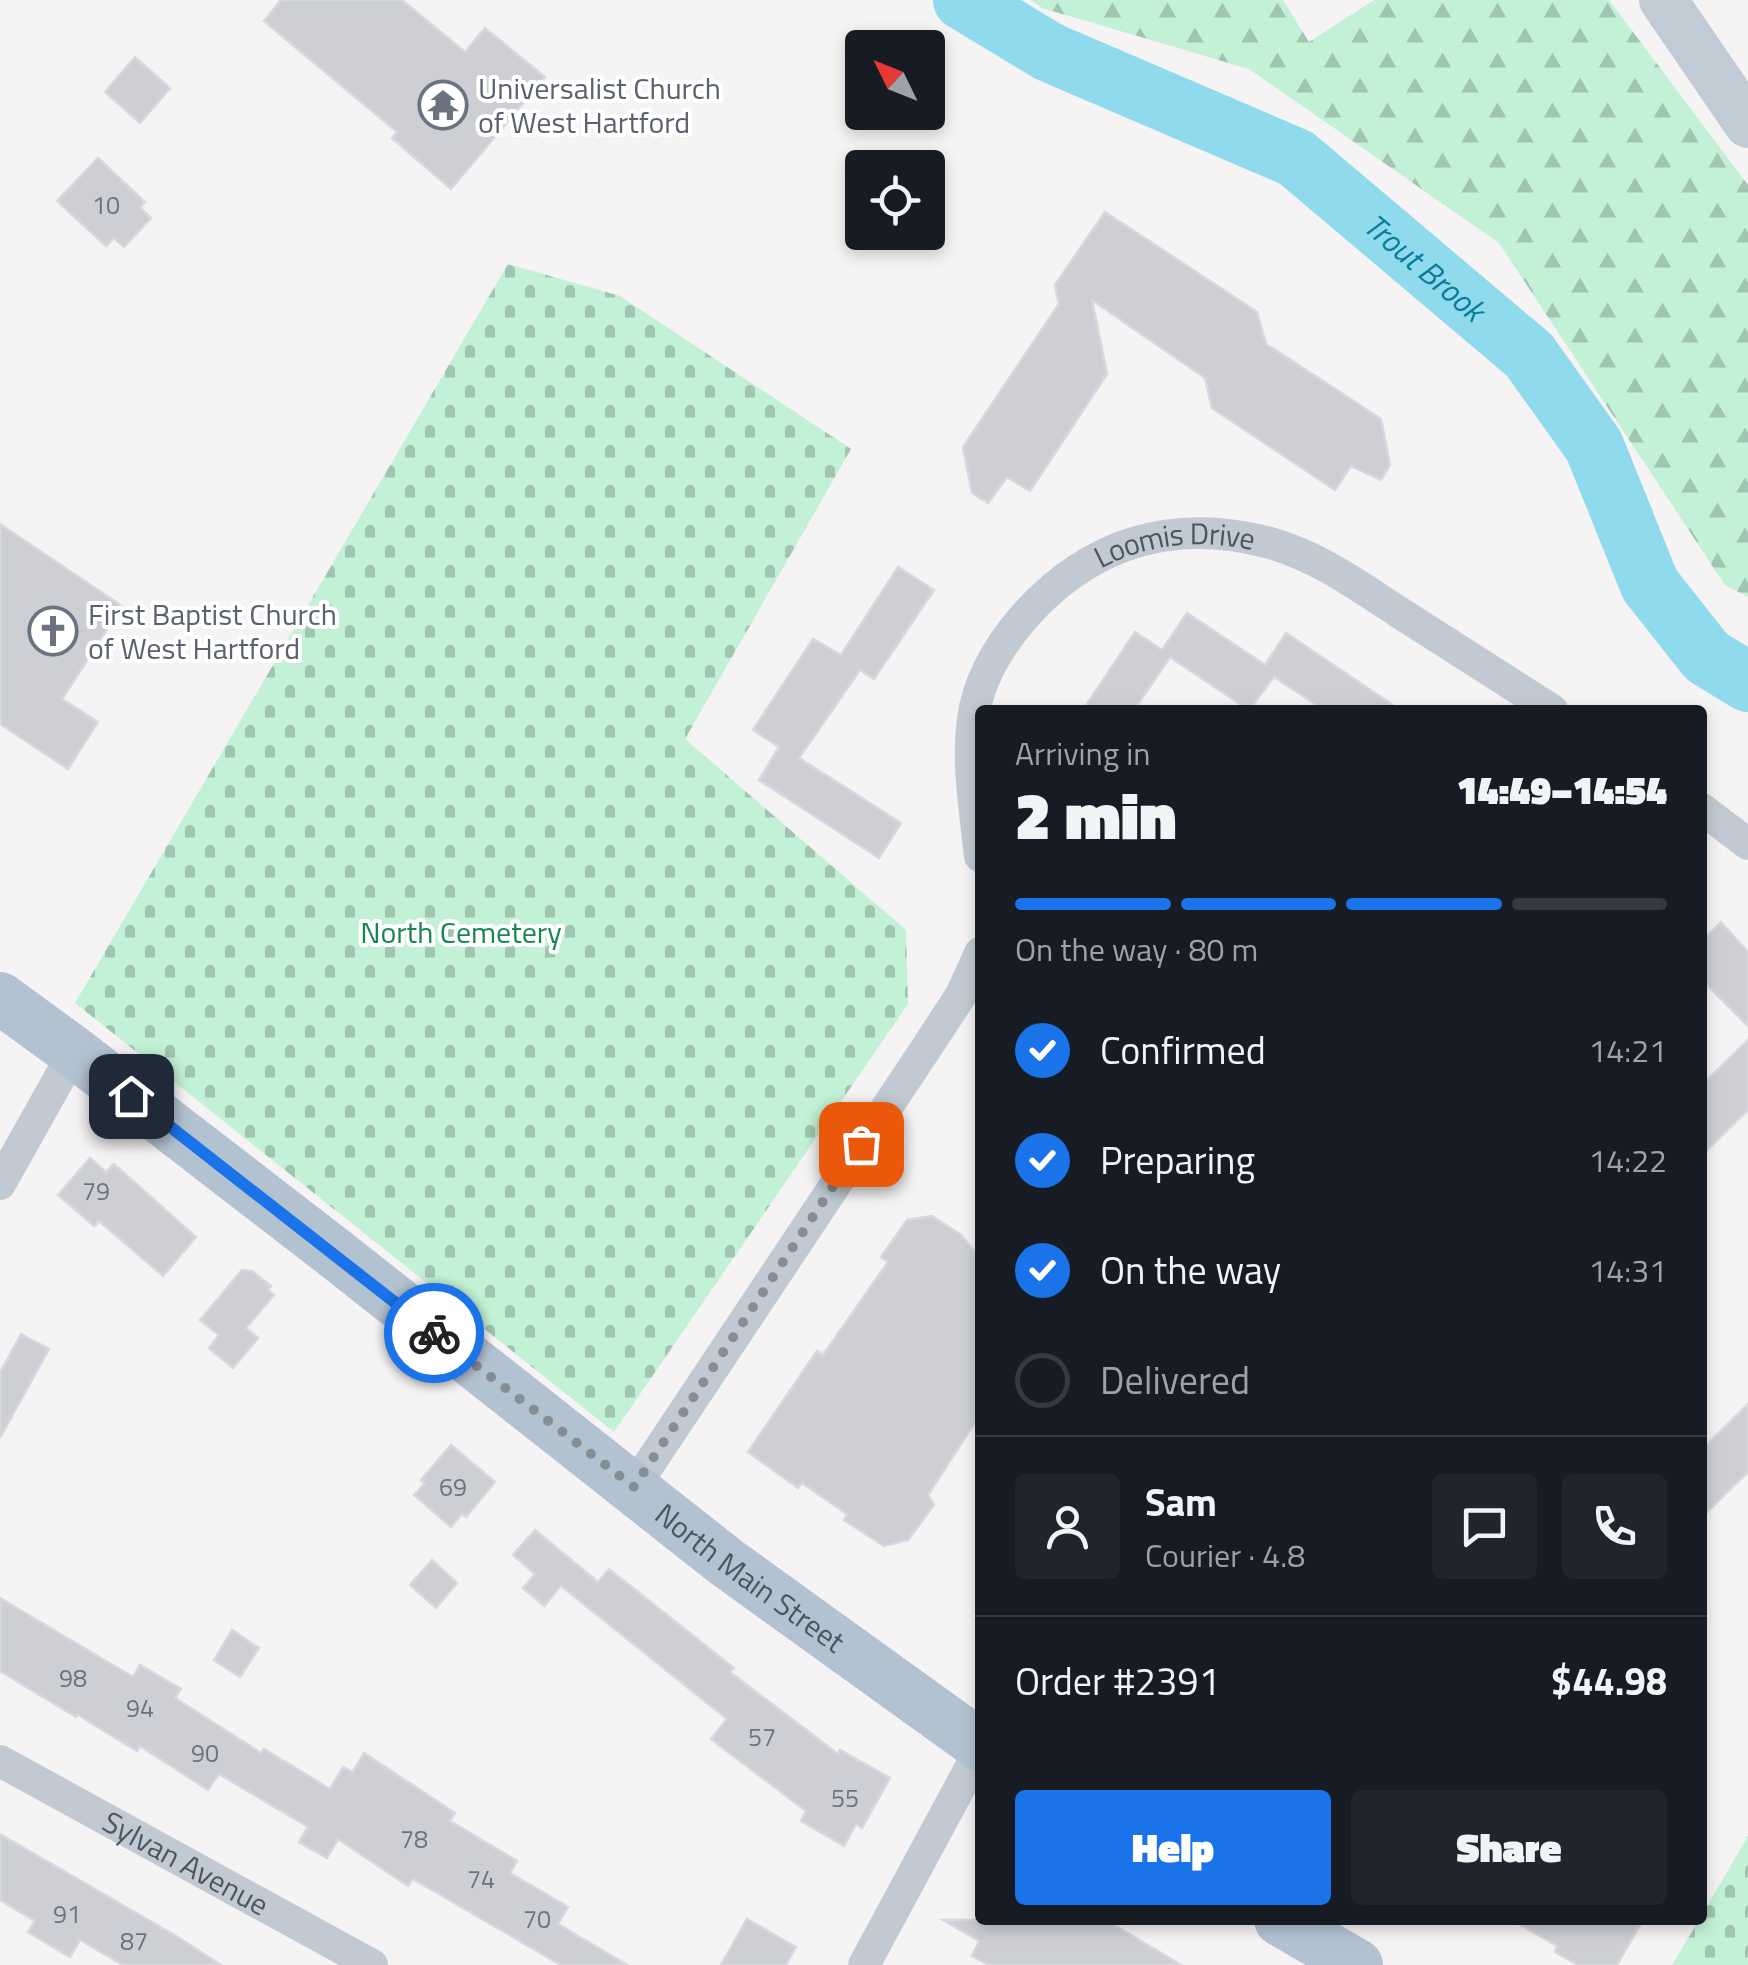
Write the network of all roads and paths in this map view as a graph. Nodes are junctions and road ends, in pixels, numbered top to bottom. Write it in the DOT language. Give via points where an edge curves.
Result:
graph roads {
  1 [pos="1663,0"];
  2 [pos="1747,118"];
  3 [pos="976,705"];
  4 [pos="1544,705"];
  5 [pos="975,709"];
  6 [pos="975,811"];
  7 [pos="1707,813"];
  8 [pos="1748,844"];
  9 [pos="975,964"];
  10 [pos="0,998"];
  11 [pos="74,1052"];
  12 [pos="0,1184"];
  13 [pos="634,1487"];
  14 [pos="975,1743"];
  15 [pos="975,1756"];
  16 [pos="0,1761"];
  17 [pos="1289,1925"];
  18 [pos="372,1965"];
  19 [pos="864,1965"];
  20 [pos="1358,1965"];
  1 -- 2 [label="main road"];
  3 -- 4 [label="street, Loomis Drive" via="1009,634 1043,596 1096,556 1184,532 1271,543 1316,560"];
  5 -- 6 [label="street, Loomis Drive"];
  7 -- 8 [label="street"];
  9 -- 13 [label="street" via="927,1047"];
  10 -- 11 [label="main road, North Main Street"];
  11 -- 12 [label="street"];
  11 -- 13 [label="main road, North Main Street"];
  13 -- 14 [label="main road, North Main Street"];
  15 -- 19 [label="street"];
  16 -- 18 [label="street, Sylvan Avenue"];
  17 -- 20 [label="main road"];
}
